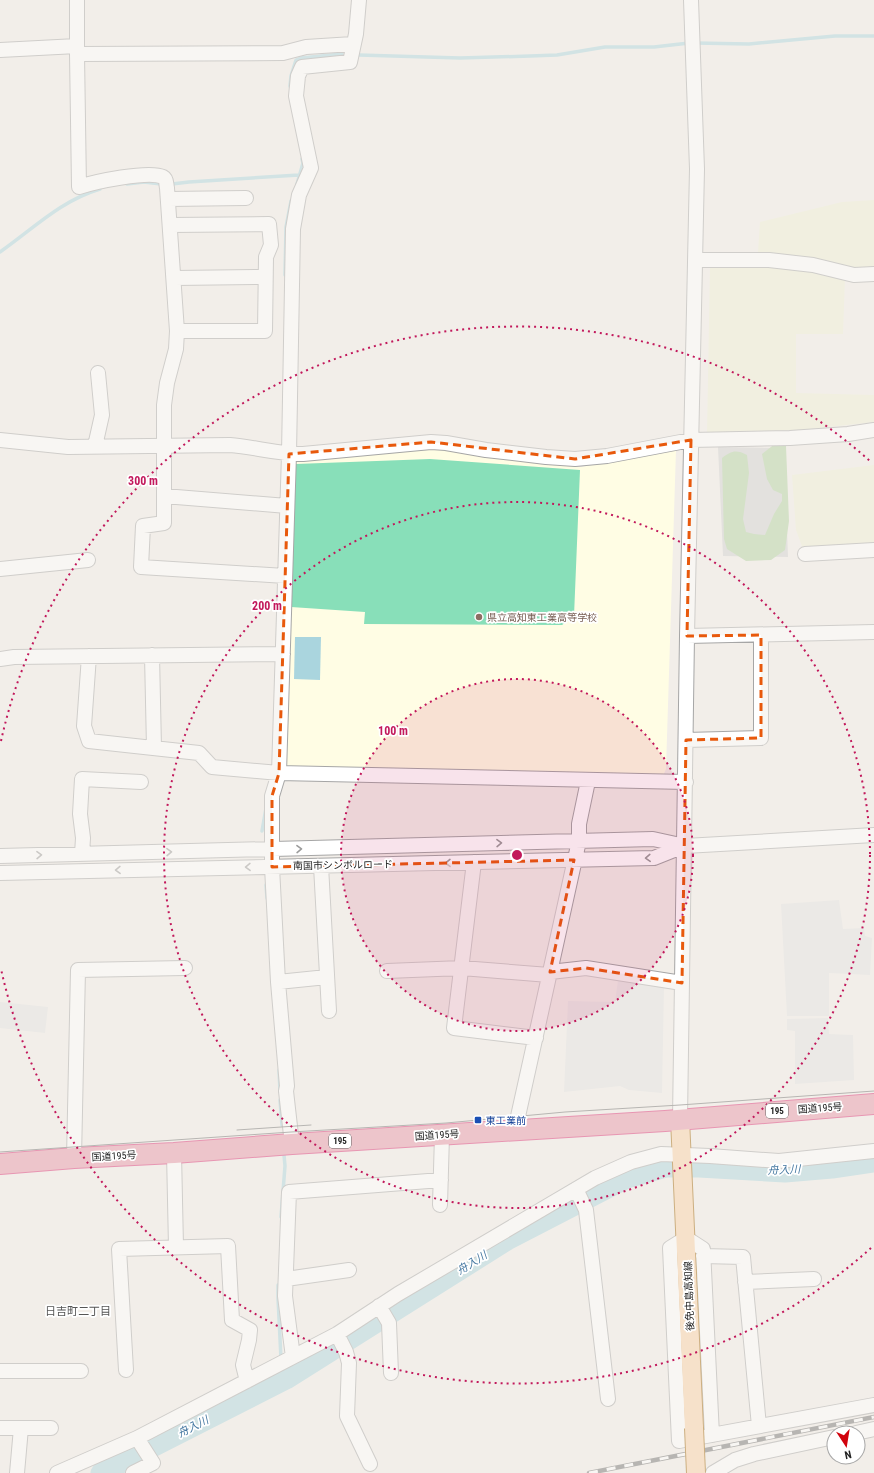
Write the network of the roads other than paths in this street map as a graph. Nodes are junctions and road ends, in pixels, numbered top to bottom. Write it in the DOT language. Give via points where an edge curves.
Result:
graph roads {
  1 [pos="77,0"];
  2 [pos="359,0"];
  3 [pos="691,0"];
  4 [pos="353,44"];
  5 [pos="0,50"];
  6 [pos="77,50"];
  7 [pos="246,198"];
  8 [pos="168,199"];
  9 [pos="170,225"];
  10 [pos="695,260"];
  11 [pos="874,274"];
  12 [pos="265,277"];
  13 [pos="174,278"];
  14 [pos="177,332"];
  15 [pos="98,373"];
  16 [pos="874,430"];
  17 [pos="0,440"];
  18 [pos="691,440"];
  19 [pos="164,445"];
  20 [pos="95,446"];
  21 [pos="288,454"];
  22 [pos="164,496"];
  23 [pos="287,506"];
  24 [pos="874,550"];
  25 [pos="805,554"];
  26 [pos="88,560"];
  27 [pos="0,569"];
  28 [pos="285,576"];
  29 [pos="874,632"];
  30 [pos="761,635"];
  31 [pos="687,636"];
  32 [pos="283,654"];
  33 [pos="89,656"];
  34 [pos="152,656"];
  35 [pos="0,659"];
  36 [pos="686,740"];
  37 [pos="154,748"];
  38 [pos="278,773"];
  39 [pos="588,780"];
  40 [pos="141,782"];
  41 [pos="686,782"];
  42 [pos="874,835"];
  43 [pos="579,842"];
  44 [pos="685,846"];
  45 [pos="272,849"];
  46 [pos="82,854"];
  47 [pos="0,856"];
  48 [pos="574,860"];
  49 [pos="474,862"];
  50 [pos="321,866"];
  51 [pos="272,867"];
  52 [pos="0,873"];
  53 [pos="185,968"];
  54 [pos="462,968"];
  55 [pos="387,971"];
  56 [pos="549,974"];
  57 [pos="326,977"];
  58 [pos="278,982"];
  59 [pos="682,983"];
  60 [pos="329,1011"];
  61 [pos="536,1038"];
  62 [pos="874,1104"];
  63 [pos="680,1119"];
  64 [pos="515,1130"];
  65 [pos="442,1135"];
  66 [pos="292,1144"];
  67 [pos="874,1151"];
  68 [pos="174,1153"];
  69 [pos="74,1158"];
  70 [pos="682,1163"];
  71 [pos="0,1164"];
  72 [pos="441,1180"];
  73 [pos="576,1189"];
  74 [pos="440,1205"];
  75 [pos="686,1238"];
  76 [pos="176,1248"];
  77 [pos="703,1256"];
  78 [pos="350,1270"];
  79 [pos="286,1279"];
  80 [pos="814,1279"];
  81 [pos="745,1282"];
  82 [pos="379,1306"];
  83 [pos="337,1334"];
  84 [pos="293,1357"];
  85 [pos="126,1370"];
  86 [pos="0,1371"];
  87 [pos="81,1371"];
  88 [pos="391,1373"];
  89 [pos="247,1381"];
  90 [pos="608,1399"];
  91 [pos="874,1405"];
  92 [pos="758,1426"];
  93 [pos="0,1428"];
  94 [pos="21,1428"];
  95 [pos="51,1428"];
  96 [pos="712,1435"];
  97 [pos="137,1438"];
  98 [pos="826,1439"];
  99 [pos="370,1464"];
  100 [pos="154,1468"];
  101 [pos="16,1473"];
  102 [pos="57,1473"];
  103 [pos="133,1473"];
  104 [pos="696,1473"];
  105 [pos="713,1473"];
  1 -- 6 [label="street"];
  2 -- 4 [label="street"];
  3 -- 10 [label="street" via="697,169"];
  4 -- 6 [label="street" via="306,47 283,53"];
  4 -- 21 [label="street" via="350,62 302,67 298,76 296,96 311,168 299,195 293,229"];
  5 -- 6 [label="street"];
  6 -- 8 [label="street" via="79,187 132,176 162,176 166,180"];
  7 -- 8 [label="street"];
  8 -- 9 [label="street"];
  9 -- 12 [label="street" via="269,224 271,245 266,257"];
  9 -- 13 [label="street"];
  10 -- 11 [label="street" via="769,260 813,265 854,275"];
  10 -- 18 [label="street"];
  12 -- 13 [label="street"];
  12 -- 14 [label="street" via="265,331"];
  13 -- 14 [label="street"];
  14 -- 19 [label="street" via="164,405"];
  15 -- 20 [label="street" via="102,415"];
  16 -- 18 [label="street" via="790,438"];
  17 -- 20 [label="street" via="68,447"];
  18 -- 21 [label="street" via="607,456 575,458 546,457 431,442"];
  18 -- 31 [label="street"];
  19 -- 20 [label="street"];
  19 -- 21 [label="street" via="230,445"];
  19 -- 22 [label="street"];
  21 -- 23 [label="street"];
  22 -- 23 [label="street"];
  22 -- 28 [label="street" via="164,523 143,526 141,567"];
  23 -- 28 [label="street"];
  24 -- 25 [label="street"];
  26 -- 27 [label="street"];
  28 -- 32 [label="street"];
  29 -- 30 [label="street"];
  30 -- 31 [label="street"];
  30 -- 36 [label="street" via="761,738"];
  31 -- 36 [label="street"];
  32 -- 34 [label="street"];
  32 -- 38 [label="street"];
  33 -- 34 [label="street"];
  33 -- 35 [label="street"];
  33 -- 37 [label="street" via="84,726 89,741"];
  34 -- 37 [label="street"];
  36 -- 41 [label="street"];
  37 -- 38 [label="street" via="199,753 212,767"];
  38 -- 39 [label="street"];
  38 -- 45 [label="street" via="272,796"];
  39 -- 41 [label="street"];
  39 -- 43 [label="street" via="579,824"];
  40 -- 46 [label="street" via="82,779"];
  41 -- 44 [label="street"];
  42 -- 44 [label="street"];
  43 -- 44 [label="street, 南国市シンボルロード" via="653,840"];
  45 -- 43 [label="street, 南国市シンボルロード, one-way"];
  43 -- 48 [label="street"];
  44 -- 48 [label="street, 南国市シンボルロード, one-way" via="654,858"];
  44 -- 59 [label="street"];
  46 -- 45 [label="street, 南国市シンボルロード, one-way"];
  45 -- 51 [label="street"];
  47 -- 46 [label="street, 南国市シンボルロード, one-way"];
  48 -- 49 [label="street, 南国市シンボルロード"];
  48 -- 56 [label="street"];
  49 -- 50 [label="street, 南国市シンボルロード, one-way"];
  49 -- 54 [label="street"];
  50 -- 51 [label="street, 南国市シンボルロード"];
  50 -- 57 [label="street"];
  51 -- 52 [label="street, 南国市シンボルロード, one-way"];
  51 -- 58 [label="street"];
  53 -- 69 [label="street" via="78,970"];
  54 -- 55 [label="street"];
  54 -- 56 [label="street"];
  54 -- 61 [label="street" via="454,1028"];
  56 -- 59 [label="street" via="586,968"];
  56 -- 61 [label="street"];
  57 -- 58 [label="street"];
  57 -- 60 [label="street"];
  58 -- 66 [label="street"];
  59 -- 63 [label="street"];
  61 -- 64 [label="street"];
  62 -- 63 [label="highway, 国道195号 / 195"];
  63 -- 64 [label="highway, 国道195号 / 195"];
  63 -- 70 [label="main road, 後免中島高知線"];
  64 -- 65 [label="highway, 国道195号 / 195"];
  65 -- 66 [label="highway, 国道195号 / 195"];
  65 -- 72 [label="street"];
  66 -- 68 [label="highway, 国道195号 / 195"];
  67 -- 70 [label="street" via="779,1161 710,1156"];
  68 -- 69 [label="highway, 国道195号 / 195"];
  68 -- 76 [label="street"];
  69 -- 71 [label="highway, 国道195号 / 195"];
  70 -- 73 [label="street" via="661,1154 631,1162"];
  70 -- 75 [label="main road, 後免中島高知線"];
  72 -- 74 [label="street"];
  72 -- 79 [label="street" via="288,1192"];
  73 -- 82 [label="street"];
  73 -- 90 [label="street" via="586,1210"];
  75 -- 77 [label="street" via="703,1249"];
  75 -- 96 [label="street" via="670,1248 679,1441"];
  75 -- 104 [label="main road, 後免中島高知線, bridge"];
  76 -- 85 [label="street" via="119,1249"];
  76 -- 89 [label="street" via="228,1246 232,1320 250,1330 243,1365"];
  77 -- 81 [label="street" via="743,1257"];
  77 -- 96 [label="street"];
  78 -- 79 [label="street"];
  79 -- 84 [label="street"];
  80 -- 81 [label="street"];
  81 -- 92 [label="street"];
  82 -- 83 [label="street"];
  82 -- 88 [label="street" via="389,1323"];
  83 -- 84 [label="street"];
  83 -- 99 [label="street" via="349,1363 348,1416"];
  84 -- 89 [label="street"];
  86 -- 87 [label="street"];
  89 -- 97 [label="street"];
  91 -- 92 [label="street"];
  92 -- 96 [label="street"];
  93 -- 94 [label="street"];
  94 -- 95 [label="street"];
  94 -- 101 [label="street"];
  97 -- 100 [label="street"];
  97 -- 102 [label="street"];
  98 -- 105 [label="street" via="754,1454 735,1460"];
  100 -- 103 [label="street"];
}
